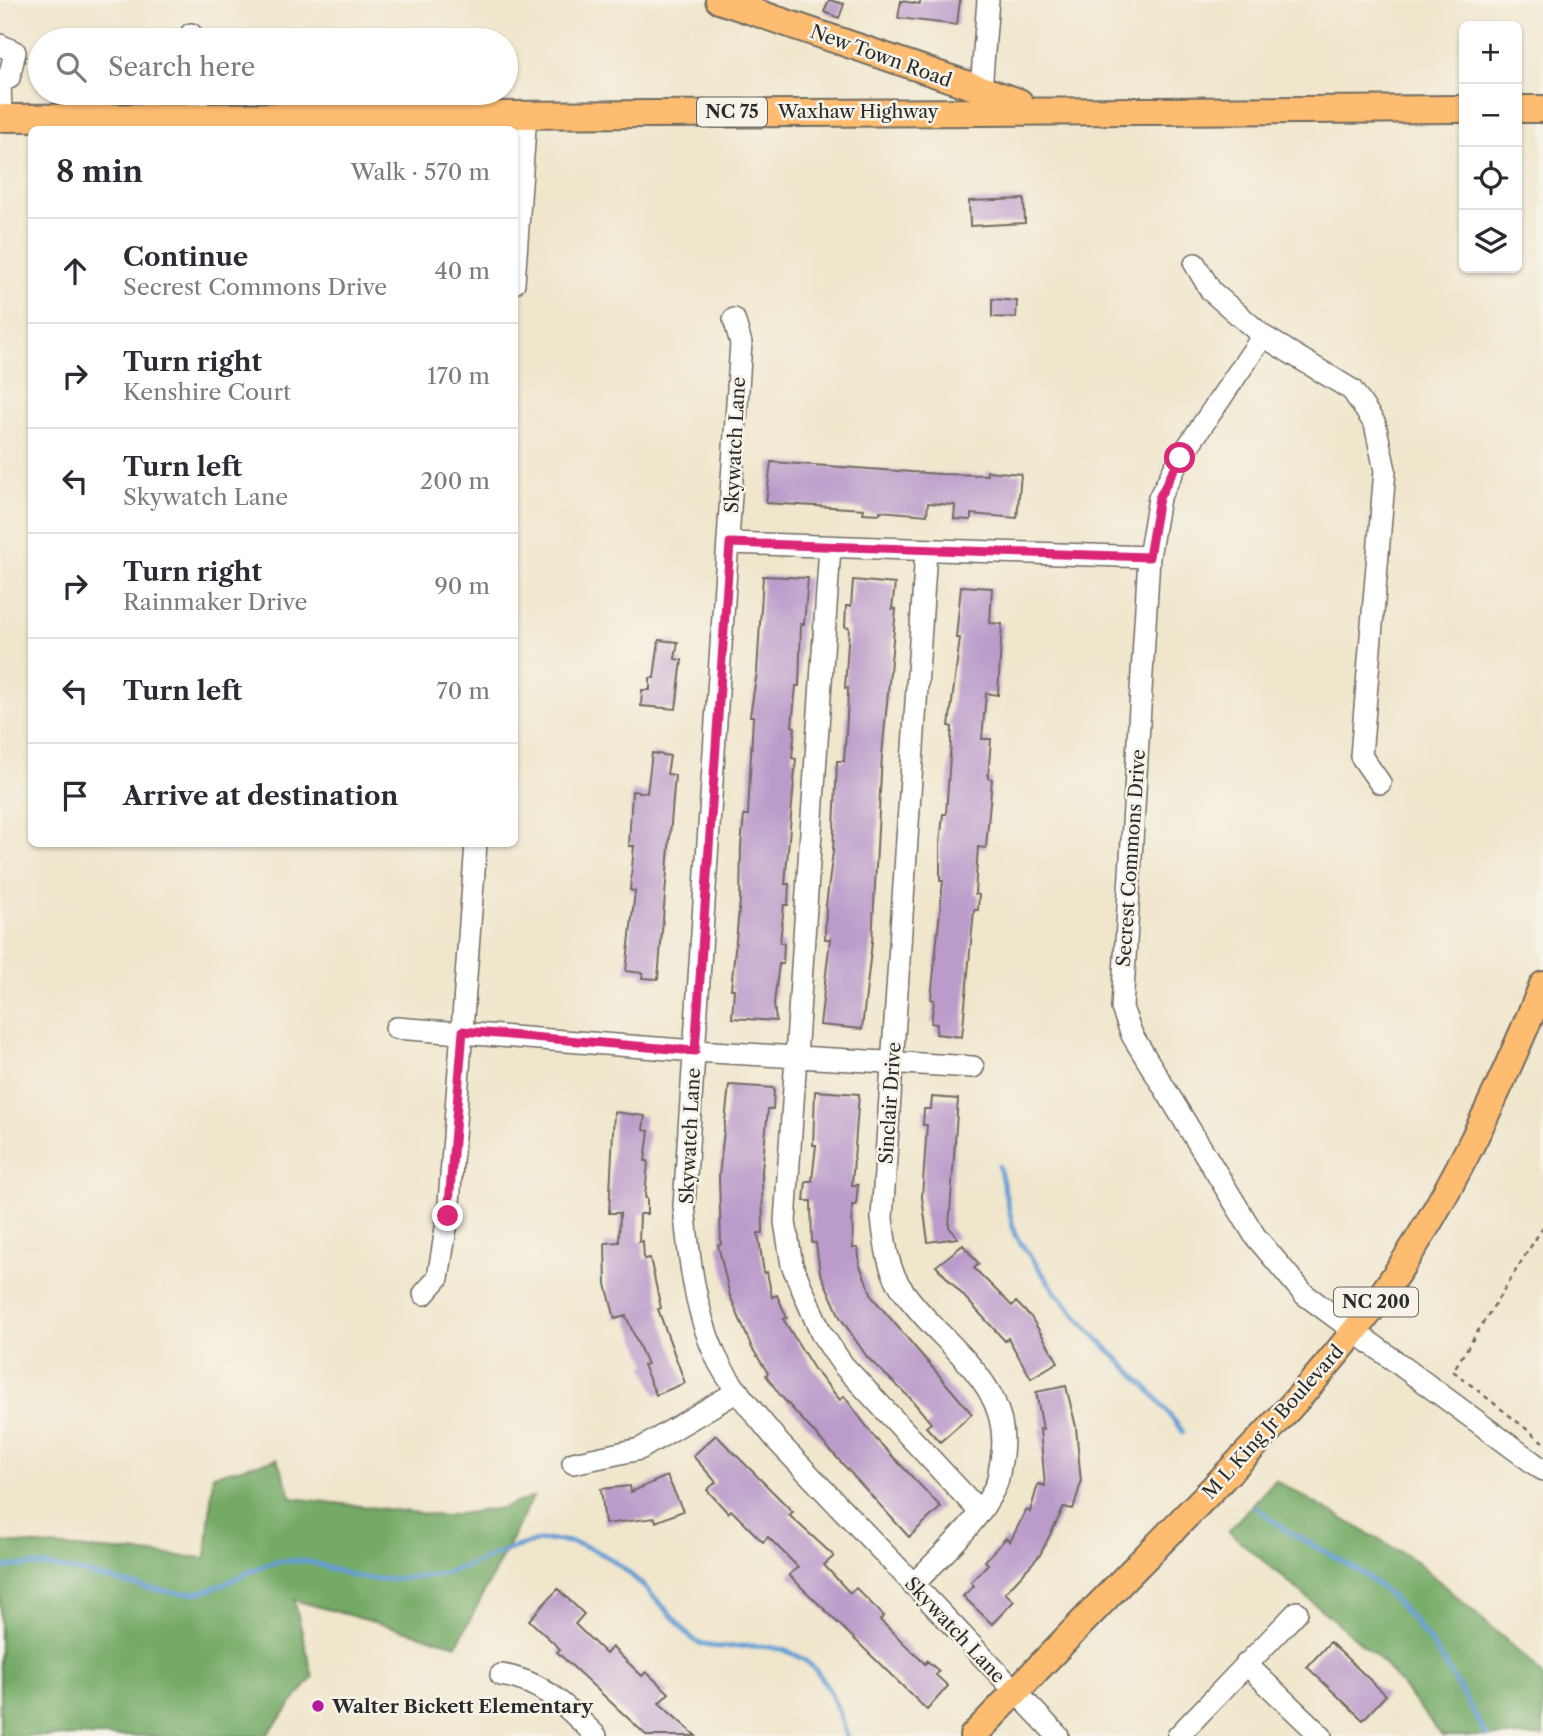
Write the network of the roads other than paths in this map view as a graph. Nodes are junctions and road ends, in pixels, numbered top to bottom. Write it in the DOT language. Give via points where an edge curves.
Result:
graph roads {
  1 [pos="719,0"];
  2 [pos="988,0"];
  3 [pos="0,45"];
  4 [pos="0,80"];
  5 [pos="981,90"];
  6 [pos="198,105"];
  7 [pos="1459,109"];
  8 [pos="1522,109"];
  9 [pos="1543,109"];
  10 [pos="1043,110"];
  11 [pos="526,114"];
  12 [pos="0,118"];
  13 [pos="165,123"];
  14 [pos="518,227"];
  15 [pos="1195,264"];
  16 [pos="734,319"];
  17 [pos="1263,336"];
  18 [pos="730,543"];
  19 [pos="830,547"];
  20 [pos="926,551"];
  21 [pos="1149,557"];
  22 [pos="1380,783"];
  23 [pos="476,847"];
  24 [pos="1543,985"];
  25 [pos="396,1028"];
  26 [pos="463,1031"];
  27 [pos="695,1051"];
  28 [pos="795,1057"];
  29 [pos="892,1062"];
  30 [pos="973,1067"];
  31 [pos="424,1294"];
  32 [pos="1356,1329"];
  33 [pos="738,1391"];
  34 [pos="573,1464"];
  35 [pos="1543,1470"];
  36 [pos="980,1512"];
  37 [pos="913,1585"];
  38 [pos="1297,1612"];
  39 [pos="1246,1664"];
  40 [pos="501,1675"];
  41 [pos="1015,1693"];
  42 [pos="596,1736"];
  43 [pos="974,1736"];
  44 [pos="1058,1736"];
  45 [pos="1178,1736"];
  46 [pos="1321,1736"];
  1 -- 5 [label="main road, New Town Road"];
  2 -- 5 [label="street"];
  3 -- 4 [label="street" via="15,52 9,78"];
  4 -- 12 [label="street"];
  5 -- 10 [label="main road, New Town Road"];
  6 -- 11 [label="main road, Waxhaw Highway / NC 75"];
  6 -- 13 [label="main road, Waxhaw Highway / NC 75"];
  7 -- 10 [label="main road, Waxhaw Highway / NC 75"];
  8 -- 9 [label="main road"];
  10 -- 11 [label="main road, Waxhaw Highway / NC 75"];
  11 -- 14 [label="street"];
  12 -- 13 [label="main road, Waxhaw Highway / NC 75"];
  15 -- 17 [label="street" via="1211,291"];
  16 -- 18 [label="street, Skywatch Lane" via="741,343"];
  17 -- 21 [label="street, Secrest Commons Drive" via="1164,488"];
  17 -- 22 [label="street" via="1352,390 1375,424 1385,470 1361,756"];
  18 -- 19 [label="street"];
  18 -- 27 [label="street, Skywatch Lane"];
  19 -- 20 [label="street"];
  19 -- 28 [label="street"];
  20 -- 21 [label="street"];
  20 -- 29 [label="street, Sinclair Drive"];
  21 -- 32 [label="street, Secrest Commons Drive" via="1122,1008 1132,1035 1255,1236 1304,1294"];
  23 -- 26 [label="street"];
  24 -- 32 [label="main road, M L King Jr Boulevard / NC 200" via="1469,1149 1436,1209"];
  25 -- 26 [label="street"];
  26 -- 27 [label="street"];
  26 -- 31 [label="street" via="448,1216 438,1278"];
  27 -- 28 [label="street"];
  27 -- 33 [label="street, Skywatch Lane" via="684,1206 692,1282 716,1356"];
  28 -- 29 [label="street"];
  28 -- 36 [label="street" via="785,1222 792,1265 804,1297 843,1365"];
  29 -- 30 [label="street"];
  29 -- 36 [label="street, Sinclair Drive" via="882,1218 887,1257 901,1289 985,1382 1001,1415 1005,1440 996,1486"];
  32 -- 35 [label="street, Secrest Commons Drive"];
  32 -- 41 [label="main road, M L King Jr Boulevard / NC 200" via="1277,1422"];
  33 -- 34 [label="street" via="640,1449"];
  33 -- 37 [label="street, Skywatch Lane" via="779,1443"];
  36 -- 37 [label="street, Sinclair Drive"];
  37 -- 41 [label="street, Skywatch Lane"];
  38 -- 39 [label="street"];
  39 -- 45 [label="street"];
  39 -- 46 [label="street"];
  40 -- 42 [label="street" via="522,1678 552,1693"];
  41 -- 43 [label="main road, M L King Jr Boulevard / NC 200"];
  41 -- 44 [label="street, Skywatch Lane"];
}
